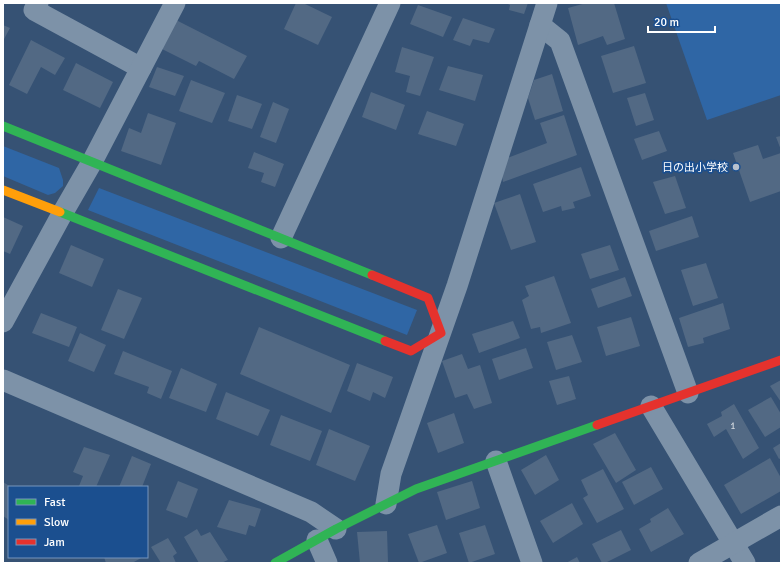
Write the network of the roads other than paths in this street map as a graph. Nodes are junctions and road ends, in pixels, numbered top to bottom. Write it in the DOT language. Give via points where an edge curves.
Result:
graph roads {
  1 [pos="38,3"];
  2 [pos="175,3"];
  3 [pos="390,3"];
  4 [pos="547,3"];
  5 [pos="540,25"];
  6 [pos="141,68"];
  7 [pos="3,126"];
  8 [pos="92,162"];
  9 [pos="3,190"];
  10 [pos="62,214"];
  11 [pos="281,238"];
  12 [pos="3,322"];
  13 [pos="441,333"];
  14 [pos="781,360"];
  15 [pos="3,380"];
  16 [pos="688,393"];
  17 [pos="651,406"];
  18 [pos="496,461"];
  19 [pos="386,504"];
  20 [pos="781,516"];
  21 [pos="336,529"];
  22 [pos="317,540"];
  23 [pos="733,544"];
  24 [pos="275,563"];
  25 [pos="327,563"];
  26 [pos="532,563"];
  27 [pos="699,563"];
  28 [pos="745,563"];
  1 -- 6 [label="street" via="34,10"];
  2 -- 6 [label="street"];
  3 -- 11 [label="street"];
  4 -- 5 [label="street"];
  5 -- 13 [label="street"];
  5 -- 16 [label="street" via="560,41"];
  6 -- 8 [label="street"];
  7 -- 8 [label="street"];
  8 -- 10 [label="street"];
  8 -- 11 [label="street"];
  9 -- 10 [label="street"];
  10 -- 12 [label="street"];
  10 -- 13 [label="street" via="411,350"];
  11 -- 13 [label="street" via="428,298"];
  13 -- 19 [label="street" via="391,474"];
  14 -- 16 [label="street"];
  15 -- 21 [label="street" via="311,512"];
  16 -- 17 [label="street"];
  17 -- 18 [label="street"];
  17 -- 23 [label="street"];
  18 -- 19 [label="street" via="416,489"];
  18 -- 26 [label="street"];
  19 -- 21 [label="street"];
  20 -- 23 [label="street"];
  21 -- 22 [label="street"];
  22 -- 24 [label="street"];
  22 -- 25 [label="street"];
  23 -- 27 [label="street"];
  23 -- 28 [label="street"];
}
